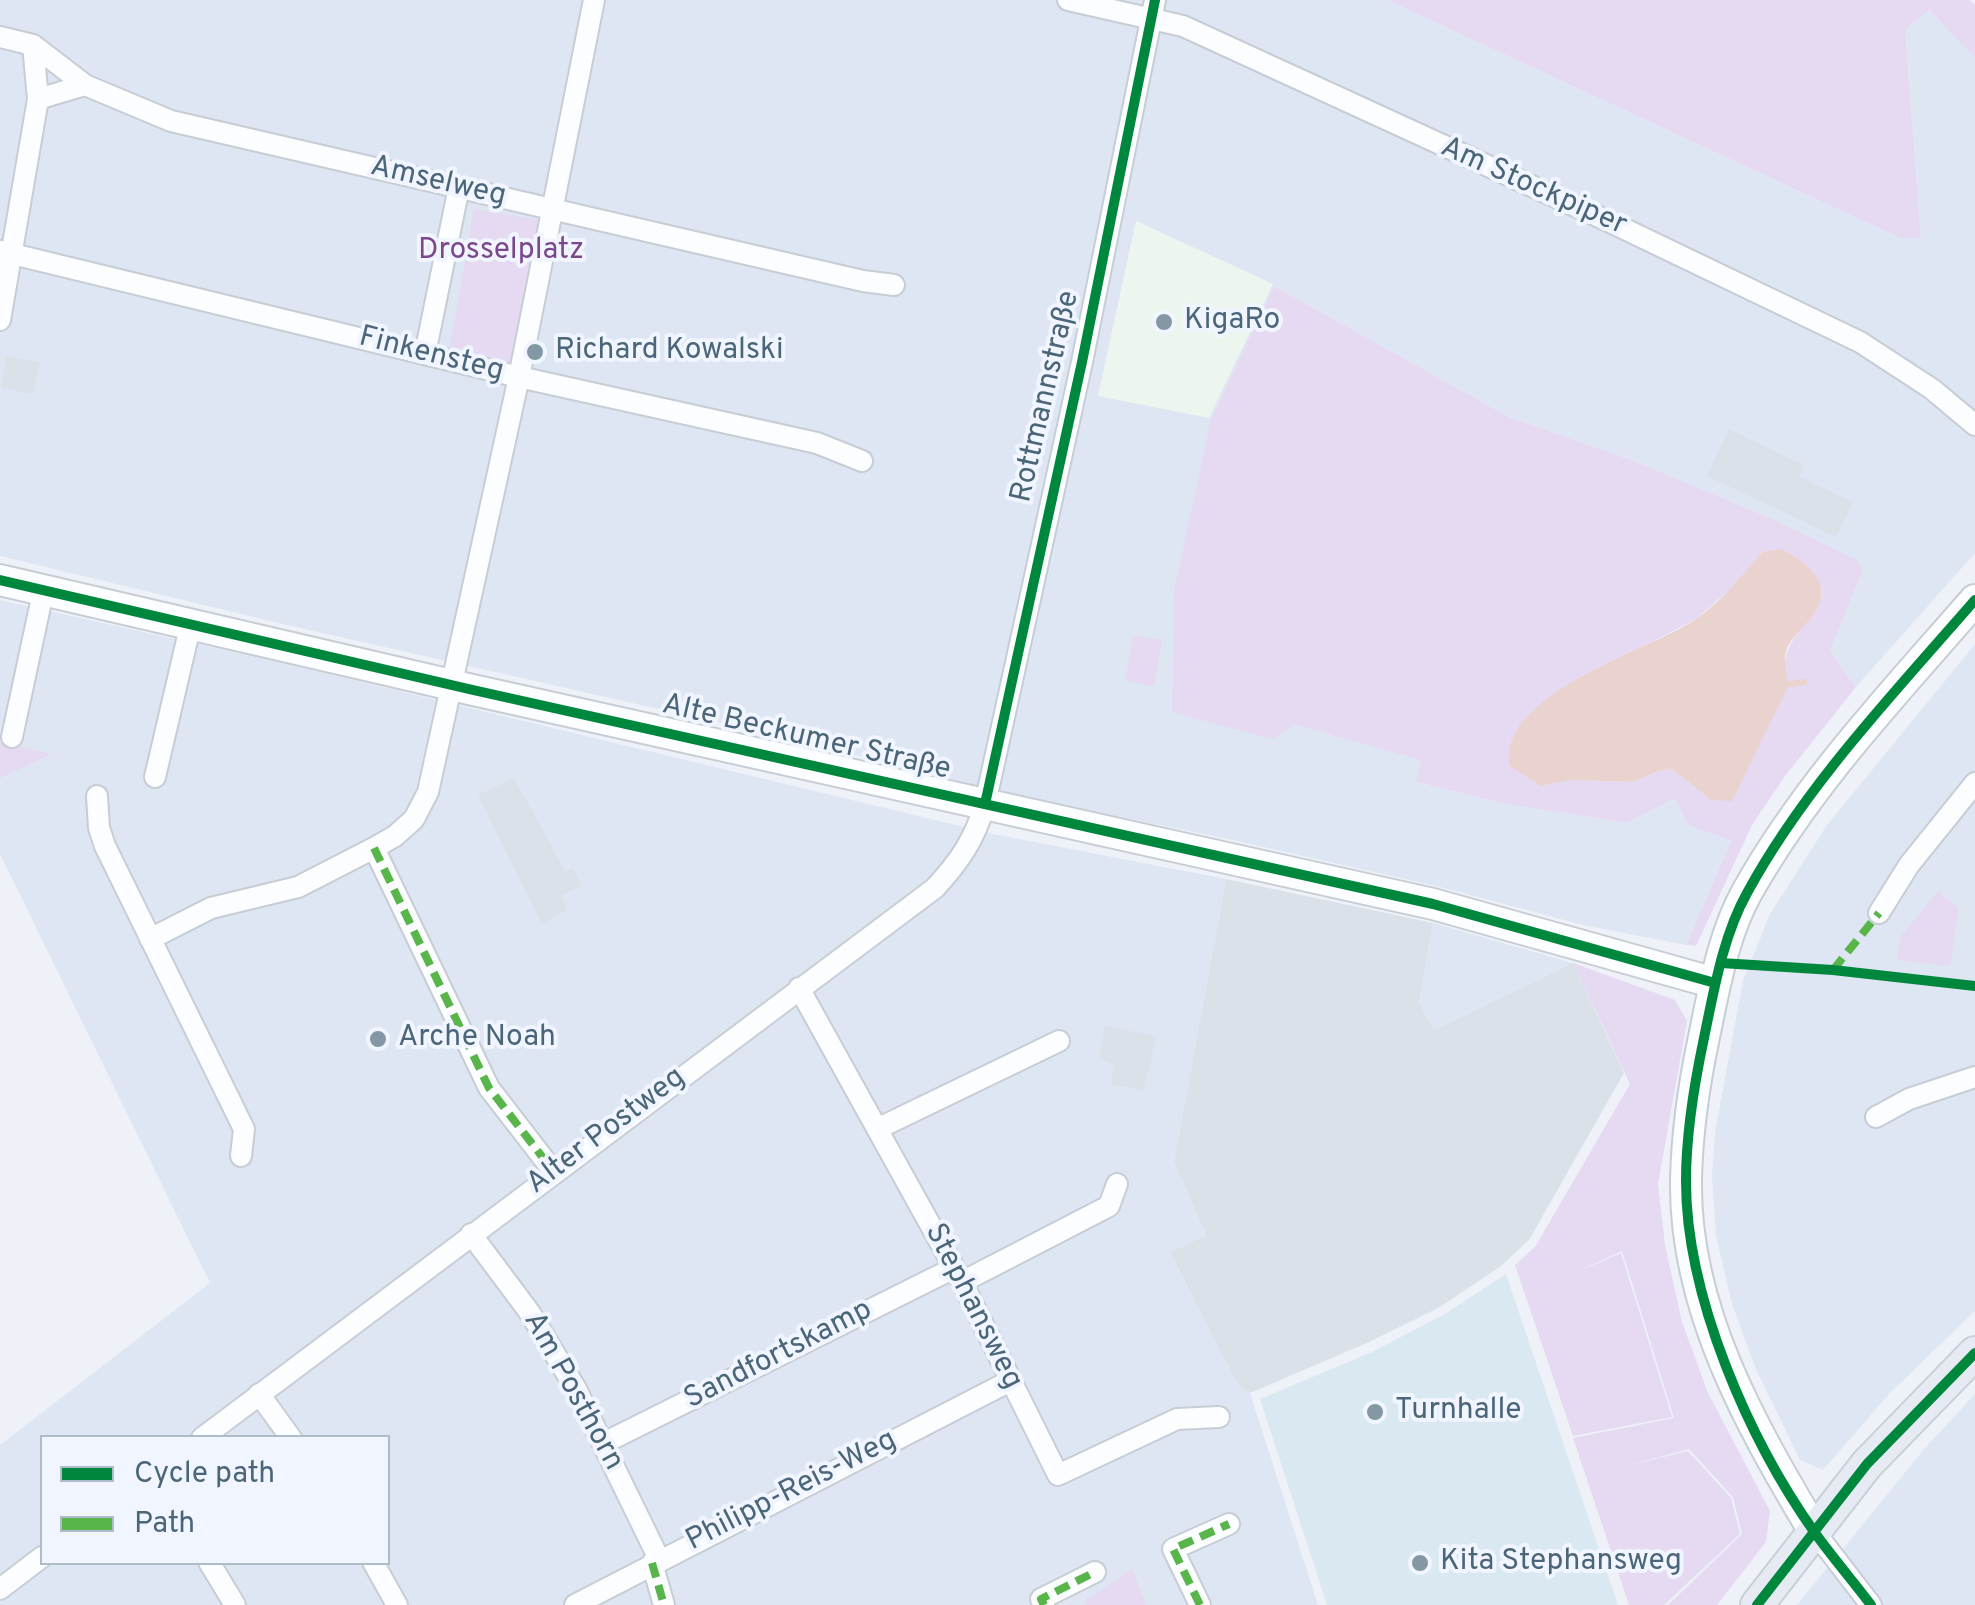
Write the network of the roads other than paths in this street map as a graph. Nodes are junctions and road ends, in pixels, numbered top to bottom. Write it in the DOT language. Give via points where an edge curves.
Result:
graph roads {
  1 [pos="594,0"];
  2 [pos="1068,0"];
  3 [pos="1152,10"];
  4 [pos="0,37"];
  5 [pos="34,45"];
  6 [pos="85,85"];
  7 [pos="38,99"];
  8 [pos="459,187"];
  9 [pos="552,210"];
  10 [pos="6,253"];
  11 [pos="894,285"];
  12 [pos="0,320"];
  13 [pos="425,354"];
  14 [pos="519,377"];
  15 [pos="1975,425"];
  16 [pos="862,461"];
  17 [pos="0,580"];
  18 [pos="44,588"];
  19 [pos="1975,600"];
  20 [pos="191,623"];
  21 [pos="453,684"];
  22 [pos="12,737"];
  23 [pos="155,777"];
  24 [pos="1975,783"];
  25 [pos="96,796"];
  26 [pos="985,804"];
  27 [pos="374,848"];
  28 [pos="1879,913"];
  29 [pos="150,939"];
  30 [pos="1715,983"];
  31 [pos="799,988"];
  32 [pos="1059,1041"];
  33 [pos="1975,1077"];
  34 [pos="1876,1117"];
  35 [pos="879,1128"];
  36 [pos="241,1156"];
  37 [pos="554,1172"];
  38 [pos="1117,1184"];
  39 [pos="472,1234"];
  40 [pos="958,1275"];
  41 [pos="1975,1353"];
  42 [pos="1010,1381"];
  43 [pos="258,1394"];
  44 [pos="1219,1417"];
  45 [pos="206,1435"];
  46 [pos="289,1435"];
  47 [pos="604,1444"];
  48 [pos="1229,1524"];
  49 [pos="1814,1531"];
  50 [pos="40,1558"];
  51 [pos="656,1561"];
  52 [pos="211,1565"];
  53 [pos="375,1565"];
  54 [pos="1096,1572"];
  55 [pos="0,1588"];
  56 [pos="1038,1603"];
  57 [pos="235,1605"];
  58 [pos="397,1605"];
  59 [pos="575,1605"];
  60 [pos="664,1605"];
  61 [pos="1200,1605"];
  62 [pos="1757,1605"];
  63 [pos="1871,1605"];
  1 -- 9 [label="street"];
  2 -- 3 [label="street, Am Stockpiper"];
  3 -- 15 [label="street, Am Stockpiper" via="1860,342"];
  3 -- 26 [label="street, Rottmannstraße"];
  4 -- 5 [label="street, Amselweg"];
  5 -- 6 [label="street, Amselweg"];
  5 -- 7 [label="street"];
  6 -- 7 [label="street"];
  6 -- 8 [label="street, Amselweg" via="171,121"];
  7 -- 10 [label="street"];
  8 -- 9 [label="street, Amselweg"];
  8 -- 13 [label="street"];
  9 -- 11 [label="street, Amselweg"];
  9 -- 14 [label="street"];
  10 -- 12 [label="street"];
  10 -- 13 [label="street, Finkensteg"];
  13 -- 14 [label="street, Finkensteg"];
  14 -- 16 [label="street, Finkensteg" via="817,443"];
  14 -- 21 [label="street"];
  17 -- 18 [label="street, Alte Beckumer Straße"];
  18 -- 20 [label="street, Alte Beckumer Straße"];
  18 -- 22 [label="street"];
  19 -- 30 [label="street" via="1798,814 1746,895"];
  20 -- 21 [label="street, Alte Beckumer Straße"];
  20 -- 23 [label="street"];
  21 -- 26 [label="street, Alte Beckumer Straße"];
  21 -- 27 [label="street" via="428,792 414,819"];
  24 -- 28 [label="street"];
  25 -- 29 [label="street" via="105,846"];
  26 -- 30 [label="street, Alte Beckumer Straße" via="1434,904"];
  26 -- 31 [label="street, Alter Postweg" via="960,862 935,888"];
  27 -- 29 [label="street" via="298,886 212,908"];
  27 -- 37 [label="street" via="489,1088"];
  29 -- 36 [label="street" via="244,1129"];
  30 -- 49 [label="street" via="1691,1108 1686,1182 1692,1245 1731,1380"];
  31 -- 35 [label="street, Stephansweg"];
  31 -- 37 [label="street, Alter Postweg"];
  32 -- 35 [label="street"];
  33 -- 34 [label="street"];
  35 -- 40 [label="street, Stephansweg"];
  37 -- 39 [label="street, Alter Postweg"];
  38 -- 40 [label="street, Sandfortskamp" via="1109,1206"];
  39 -- 43 [label="street, Alter Postweg"];
  39 -- 47 [label="street, Am Posthorn" via="530,1313"];
  40 -- 42 [label="street, Stephansweg"];
  40 -- 47 [label="street, Sandfortskamp"];
  41 -- 49 [label="main road" via="1867,1464"];
  42 -- 44 [label="street, Stephansweg" via="1058,1475 1178,1419"];
  42 -- 51 [label="street, Philipp-Reis-Weg"];
  43 -- 45 [label="street, Alter Postweg"];
  43 -- 46 [label="street"];
  47 -- 51 [label="street, Am Posthorn"];
  48 -- 61 [label="street" via="1173,1549"];
  49 -- 62 [label="main road"];
  49 -- 63 [label="street"];
  50 -- 55 [label="street"];
  51 -- 59 [label="street, Philipp-Reis-Weg"];
  51 -- 60 [label="street, Am Posthorn"];
  52 -- 57 [label="street"];
  53 -- 58 [label="street"];
  54 -- 56 [label="street"];
}
